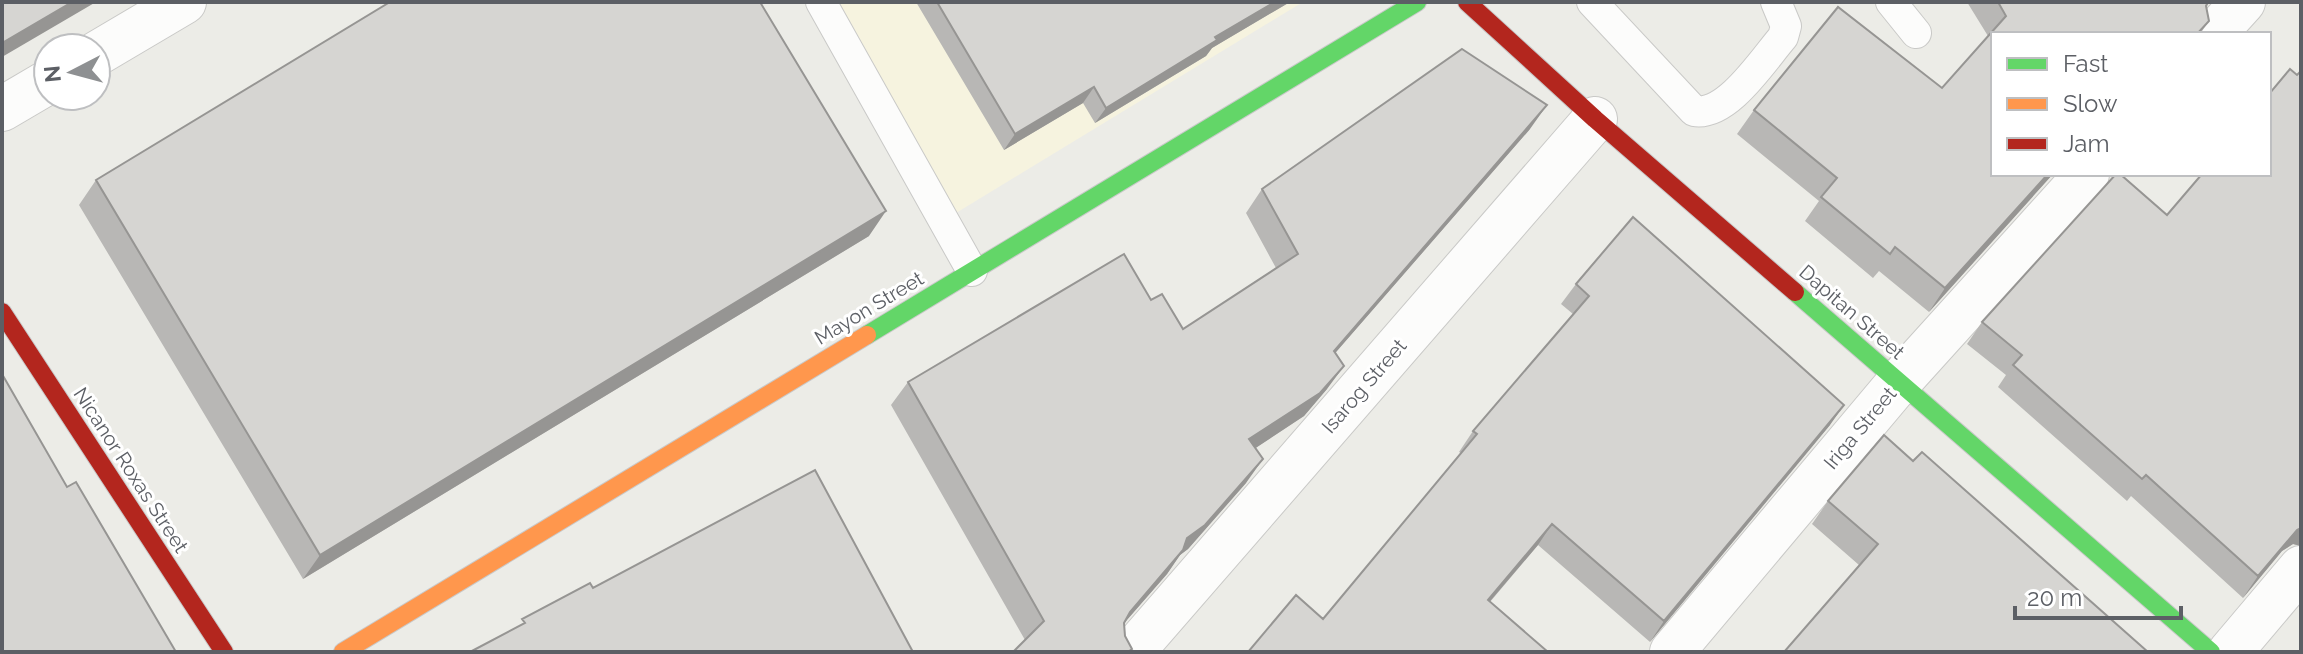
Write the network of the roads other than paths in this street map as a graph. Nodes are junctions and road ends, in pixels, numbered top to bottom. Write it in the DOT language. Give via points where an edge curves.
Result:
graph roads {
  1 [pos="184,2"];
  2 [pos="821,2"];
  3 [pos="1417,2"];
  4 [pos="1467,2"];
  5 [pos="1592,2"];
  6 [pos="1776,2"];
  7 [pos="1891,2"];
  8 [pos="2243,2"];
  9 [pos="2216,32"];
  10 [pos="1916,33"];
  11 [pos="112,45"];
  12 [pos="32,91"];
  13 [pos="2,109"];
  14 [pos="1595,119"];
  15 [pos="2085,176"];
  16 [pos="972,271"];
  17 [pos="2,312"];
  18 [pos="1899,382"];
  19 [pos="2301,568"];
  20 [pos="224,652"];
  21 [pos="343,652"];
  22 [pos="1132,652"];
  23 [pos="1672,652"];
  24 [pos="2211,652"];
  25 [pos="2230,652"];
  1 -- 11 [label="street"];
  2 -- 16 [label="lane"];
  3 -- 16 [label="street, Mayon Street"];
  4 -- 14 [label="street, Dapitan Street"];
  5 -- 6 [label="lane" via="1694,111 1706,113 1721,107 1783,37 1786,26"];
  7 -- 10 [label="lane"];
  8 -- 9 [label="street"];
  12 -- 13 [label="street"];
  14 -- 18 [label="street, Dapitan Street"];
  14 -- 22 [label="street, Isarog Street"];
  15 -- 18 [label="street, Iriga Street"];
  16 -- 21 [label="street, Mayon Street"];
  17 -- 20 [label="street, Nicanor Roxas Street"];
  18 -- 23 [label="street, Iriga Street"];
  18 -- 24 [label="street, Dapitan Street"];
  19 -- 25 [label="street"];
}
